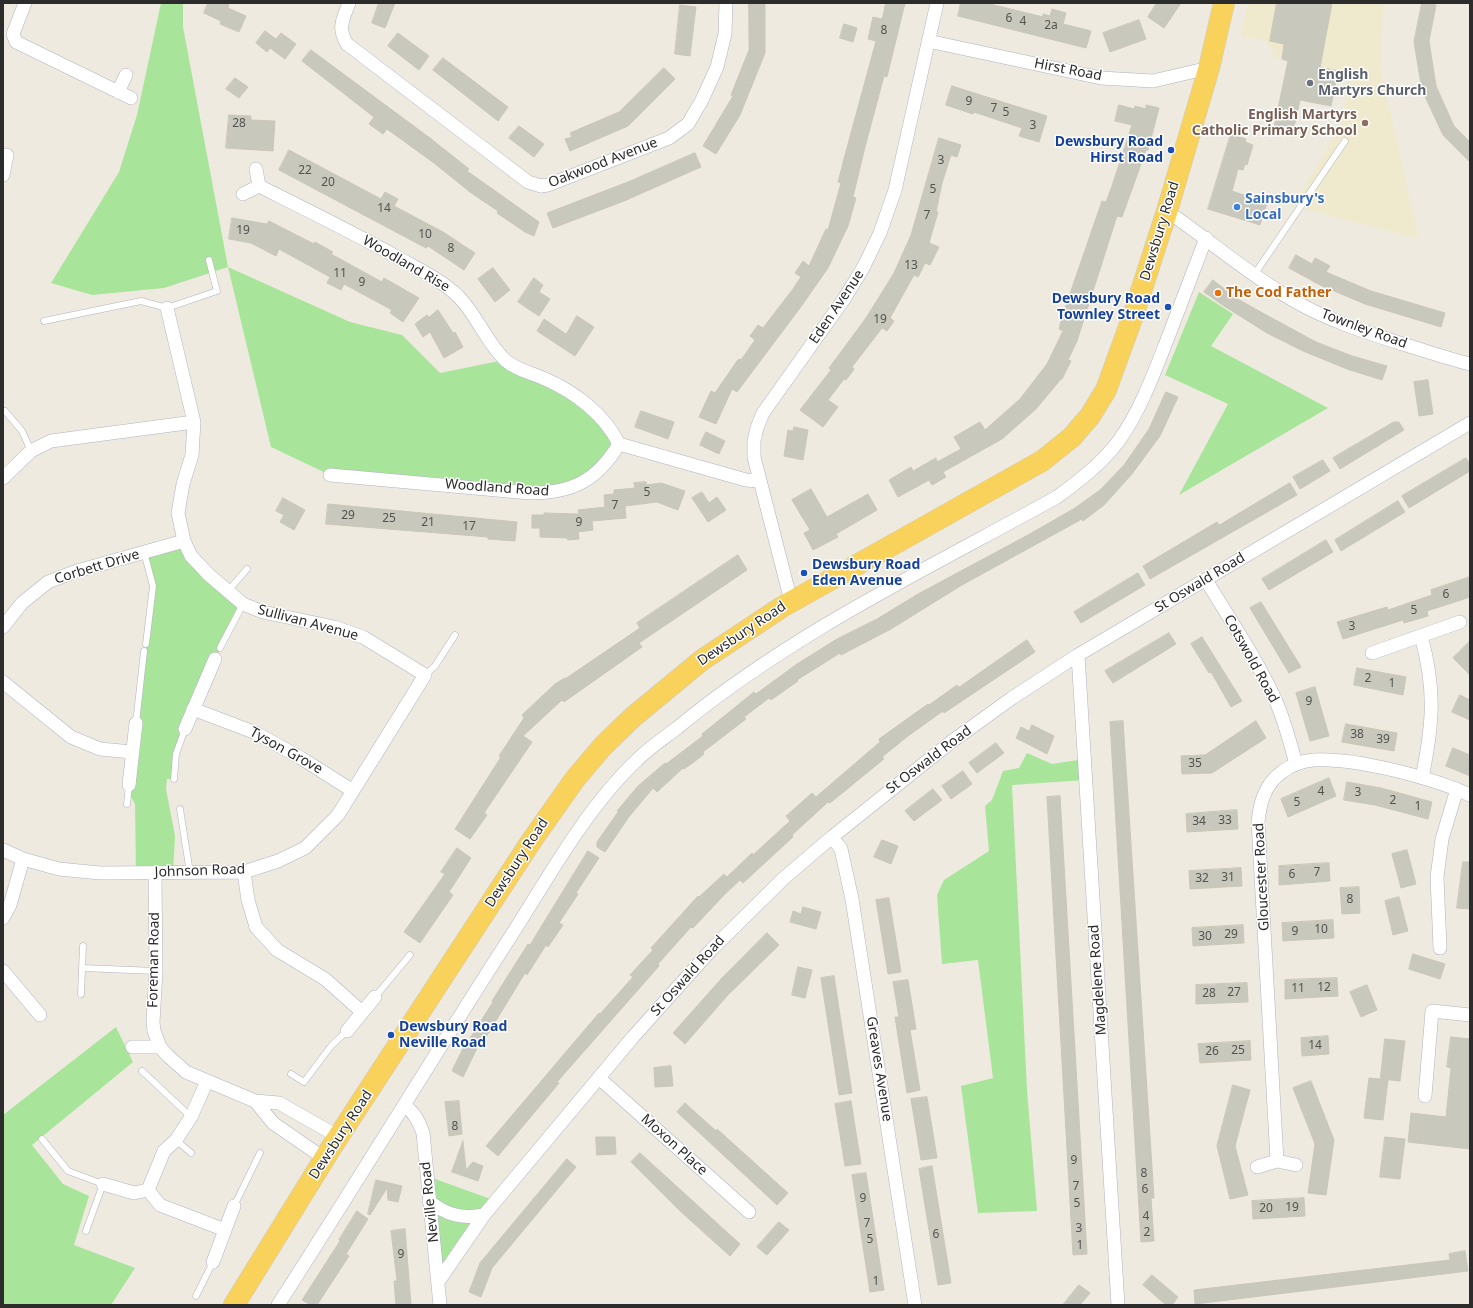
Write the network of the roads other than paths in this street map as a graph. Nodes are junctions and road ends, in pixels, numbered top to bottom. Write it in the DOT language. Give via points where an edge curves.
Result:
graph roads {
  1 [pos="25,3"];
  2 [pos="349,3"];
  3 [pos="726,3"];
  4 [pos="937,3"];
  5 [pos="1224,3"];
  6 [pos="928,41"];
  7 [pos="1209,68"];
  8 [pos="126,75"];
  9 [pos="118,92"];
  10 [pos="132,98"];
  11 [pos="1345,141"];
  12 [pos="7,155"];
  13 [pos="256,169"];
  14 [pos="3,175"];
  15 [pos="259,186"];
  16 [pos="243,194"];
  17 [pos="1167,211"];
  18 [pos="1206,238"];
  19 [pos="209,260"];
  20 [pos="1254,275"];
  21 [pos="167,308"];
  22 [pos="44,321"];
  23 [pos="1470,364"];
  24 [pos="5,411"];
  25 [pos="194,422"];
  26 [pos="1470,423"];
  27 [pos="619,444"];
  28 [pos="31,451"];
  29 [pos="330,475"];
  30 [pos="3,478"];
  31 [pos="759,481"];
  32 [pos="184,541"];
  33 [pos="144,552"];
  34 [pos="247,569"];
  35 [pos="1206,580"];
  36 [pos="228,591"];
  37 [pos="791,601"];
  38 [pos="243,604"];
  39 [pos="1460,622"];
  40 [pos="3,627"];
  41 [pos="455,635"];
  42 [pos="1420,636"];
  43 [pos="146,644"];
  44 [pos="144,651"];
  45 [pos="217,653"];
  46 [pos="1372,653"];
  47 [pos="1078,655"];
  48 [pos="425,675"];
  49 [pos="3,682"];
  50 [pos="193,709"];
  51 [pos="136,724"];
  52 [pos="185,729"];
  53 [pos="132,752"];
  54 [pos="1296,764"];
  55 [pos="1422,778"];
  56 [pos="174,779"];
  57 [pos="129,785"];
  58 [pos="1457,789"];
  59 [pos="352,791"];
  60 [pos="1470,795"];
  61 [pos="127,804"];
  62 [pos="180,809"];
  63 [pos="832,837"];
  64 [pos="3,850"];
  65 [pos="23,859"];
  66 [pos="244,872"];
  67 [pos="155,873"];
  68 [pos="190,873"];
  69 [pos="3,918"];
  70 [pos="83,946"];
  71 [pos="1440,948"];
  72 [pos="410,955"];
  73 [pos="82,968"];
  74 [pos="3,970"];
  75 [pos="156,971"];
  76 [pos="81,994"];
  77 [pos="374,997"];
  78 [pos="362,1012"];
  79 [pos="40,1015"];
  80 [pos="1470,1015"];
  81 [pos="347,1031"];
  82 [pos="132,1047"];
  83 [pos="160,1047"];
  84 [pos="142,1071"];
  85 [pos="291,1074"];
  86 [pos="599,1078"];
  87 [pos="207,1081"];
  88 [pos="1425,1096"];
  89 [pos="255,1101"];
  90 [pos="405,1106"];
  91 [pos="191,1117"];
  92 [pos="339,1137"];
  93 [pos="42,1139"];
  94 [pos="176,1140"];
  95 [pos="191,1153"];
  96 [pos="260,1153"];
  97 [pos="325,1159"];
  98 [pos="1277,1161"];
  99 [pos="1296,1165"];
  100 [pos="1257,1167"];
  101 [pos="103,1184"];
  102 [pos="148,1190"];
  103 [pos="429,1201"];
  104 [pos="234,1206"];
  105 [pos="749,1212"];
  106 [pos="484,1215"];
  107 [pos="225,1230"];
  108 [pos="86,1231"];
  109 [pos="212,1262"];
  110 [pos="438,1282"];
  111 [pos="196,1296"];
  112 [pos="234,1305"];
  113 [pos="278,1305"];
  114 [pos="440,1305"];
  115 [pos="915,1305"];
  116 [pos="1118,1305"];
  1 -- 9 [label="street" via="13,34 16,42"];
  2 -- 3 [label="street, Oakwood Avenue" via="341,35 347,44 522,178 541,186 669,138 688,124 717,67 725,34"];
  4 -- 6 [label="street, Eden Avenue"];
  5 -- 7 [label="highway, Dewsbury Road"];
  6 -- 7 [label="street, Hirst Road" via="1101,78 1153,81"];
  6 -- 31 [label="street, Eden Avenue" via="894,190 880,233 844,299 763,413 756,428 754,441"];
  7 -- 17 [label="highway, Dewsbury Road"];
  8 -- 9 [label="street"];
  9 -- 10 [label="street"];
  11 -- 20 [label="lane"];
  12 -- 14 [label="street"];
  13 -- 15 [label="street"];
  15 -- 16 [label="street"];
  15 -- 27 [label="street, Woodland Rise" via="376,245 439,281 473,312 504,360 572,393 593,410 614,434"];
  17 -- 18 [label="street, Townley Road"];
  17 -- 37 [label="highway, Dewsbury Road" via="1106,390 1090,416 1072,437 1042,461 1014,478"];
  18 -- 20 [label="street, Townley Road"];
  18 -- 90 [label="street" via="1134,418 1117,443 1079,481 1057,497 867,600 770,658 704,705 637,760 586,820"];
  19 -- 21 [label="lane" via="217,291"];
  20 -- 23 [label="street, Townley Road" via="1291,299 1331,320"];
  21 -- 22 [label="lane" via="141,301"];
  21 -- 25 [label="street, Sullivan Avenue"];
  24 -- 28 [label="lane" via="22,431"];
  25 -- 28 [label="street" via="51,442"];
  25 -- 32 [label="street, Sullivan Avenue" via="192,455 178,513"];
  26 -- 35 [label="street, St Oswald Road"];
  27 -- 29 [label="street, Woodland Road" via="613,455 586,482 553,493"];
  27 -- 31 [label="street" via="746,480"];
  28 -- 30 [label="street"];
  31 -- 37 [label="street, Eden Avenue"];
  32 -- 33 [label="street, Corbett Drive"];
  32 -- 36 [label="street, Sullivan Avenue" via="191,556"];
  33 -- 40 [label="street, Corbett Drive" via="48,582 22,603"];
  33 -- 43 [label="lane" via="153,586"];
  34 -- 36 [label="lane"];
  35 -- 47 [label="street, St Oswald Road"];
  35 -- 54 [label="street, Cotswold Road" via="1275,698"];
  36 -- 38 [label="street, Sullivan Avenue"];
  37 -- 92 [label="highway, Dewsbury Road" via="702,660 633,716 574,779"];
  38 -- 45 [label="lane"];
  38 -- 48 [label="street, Sullivan Avenue" via="263,612 334,627 363,637"];
  39 -- 42 [label="street"];
  41 -- 48 [label="lane" via="435,666"];
  42 -- 46 [label="street"];
  42 -- 55 [label="street" via="1427,658 1432,715"];
  44 -- 51 [label="lane"];
  45 -- 50 [label="street"];
  47 -- 63 [label="street, St Oswald Road" via="951,742"];
  47 -- 116 [label="street, Magdelene Road"];
  48 -- 59 [label="street, Johnson Road"];
  49 -- 53 [label="street" via="71,737 100,749"];
  50 -- 52 [label="street"];
  50 -- 59 [label="street, Tyson Grove" via="256,732"];
  51 -- 53 [label="street"];
  52 -- 56 [label="lane" via="176,754"];
  53 -- 57 [label="street"];
  54 -- 55 [label="street, Gloucester Road" via="1328,760 1392,770"];
  54 -- 98 [label="street, Gloucester Road" via="1283,771 1265,791 1260,804 1258,822"];
  55 -- 58 [label="street, Gloucester Road"];
  57 -- 61 [label="lane"];
  58 -- 60 [label="street, Gloucester Road"];
  58 -- 71 [label="street" via="1442,839 1437,877"];
  59 -- 66 [label="street, Johnson Road" via="338,815 305,848 278,861"];
  62 -- 68 [label="lane"];
  63 -- 86 [label="street, St Oswald Road" via="784,878 712,949"];
  63 -- 115 [label="street, Greaves Avenue" via="841,849 852,899"];
  64 -- 65 [label="street, Johnson Road"];
  65 -- 67 [label="street, Johnson Road" via="59,869 100,873"];
  65 -- 69 [label="street" via="10,905"];
  66 -- 68 [label="street, Johnson Road"];
  66 -- 78 [label="street" via="248,900 256,927 277,950 325,979"];
  67 -- 68 [label="street, Johnson Road"];
  67 -- 75 [label="street, Foreman Road"];
  70 -- 73 [label="lane"];
  72 -- 77 [label="lane"];
  73 -- 75 [label="lane"];
  73 -- 76 [label="lane"];
  74 -- 79 [label="street"];
  75 -- 83 [label="street, Foreman Road" via="153,1022"];
  77 -- 78 [label="street"];
  78 -- 81 [label="street"];
  80 -- 88 [label="street" via="1432,1011"];
  81 -- 85 [label="lane" via="304,1082"];
  82 -- 83 [label="street"];
  83 -- 87 [label="street, Foreman Road" via="186,1072"];
  84 -- 91 [label="lane"];
  86 -- 105 [label="street, Moxon Place"];
  86 -- 106 [label="street, St Oswald Road"];
  87 -- 89 [label="street, Foreman Road"];
  87 -- 91 [label="street"];
  89 -- 92 [label="street, Foreman Road" via="279,1103"];
  89 -- 97 [label="street, Foreman Road" via="273,1123"];
  90 -- 103 [label="street, Neville Road" via="419,1122 422,1133"];
  90 -- 113 [label="street"];
  91 -- 94 [label="street"];
  92 -- 97 [label="highway, Dewsbury Road"];
  93 -- 101 [label="lane" via="68,1171"];
  94 -- 95 [label="lane"];
  94 -- 102 [label="street" via="164,1151"];
  96 -- 104 [label="lane"];
  97 -- 112 [label="highway, Dewsbury Road"];
  98 -- 99 [label="street"];
  98 -- 100 [label="street"];
  101 -- 102 [label="street" via="134,1193"];
  101 -- 108 [label="lane"];
  102 -- 107 [label="street" via="160,1205"];
  103 -- 106 [label="street" via="440,1210 453,1215"];
  103 -- 110 [label="street, Neville Road"];
  104 -- 107 [label="street"];
  106 -- 110 [label="street, St Oswald Road"];
  107 -- 109 [label="street"];
  109 -- 111 [label="lane"];
  110 -- 114 [label="street, Neville Road"];
}
